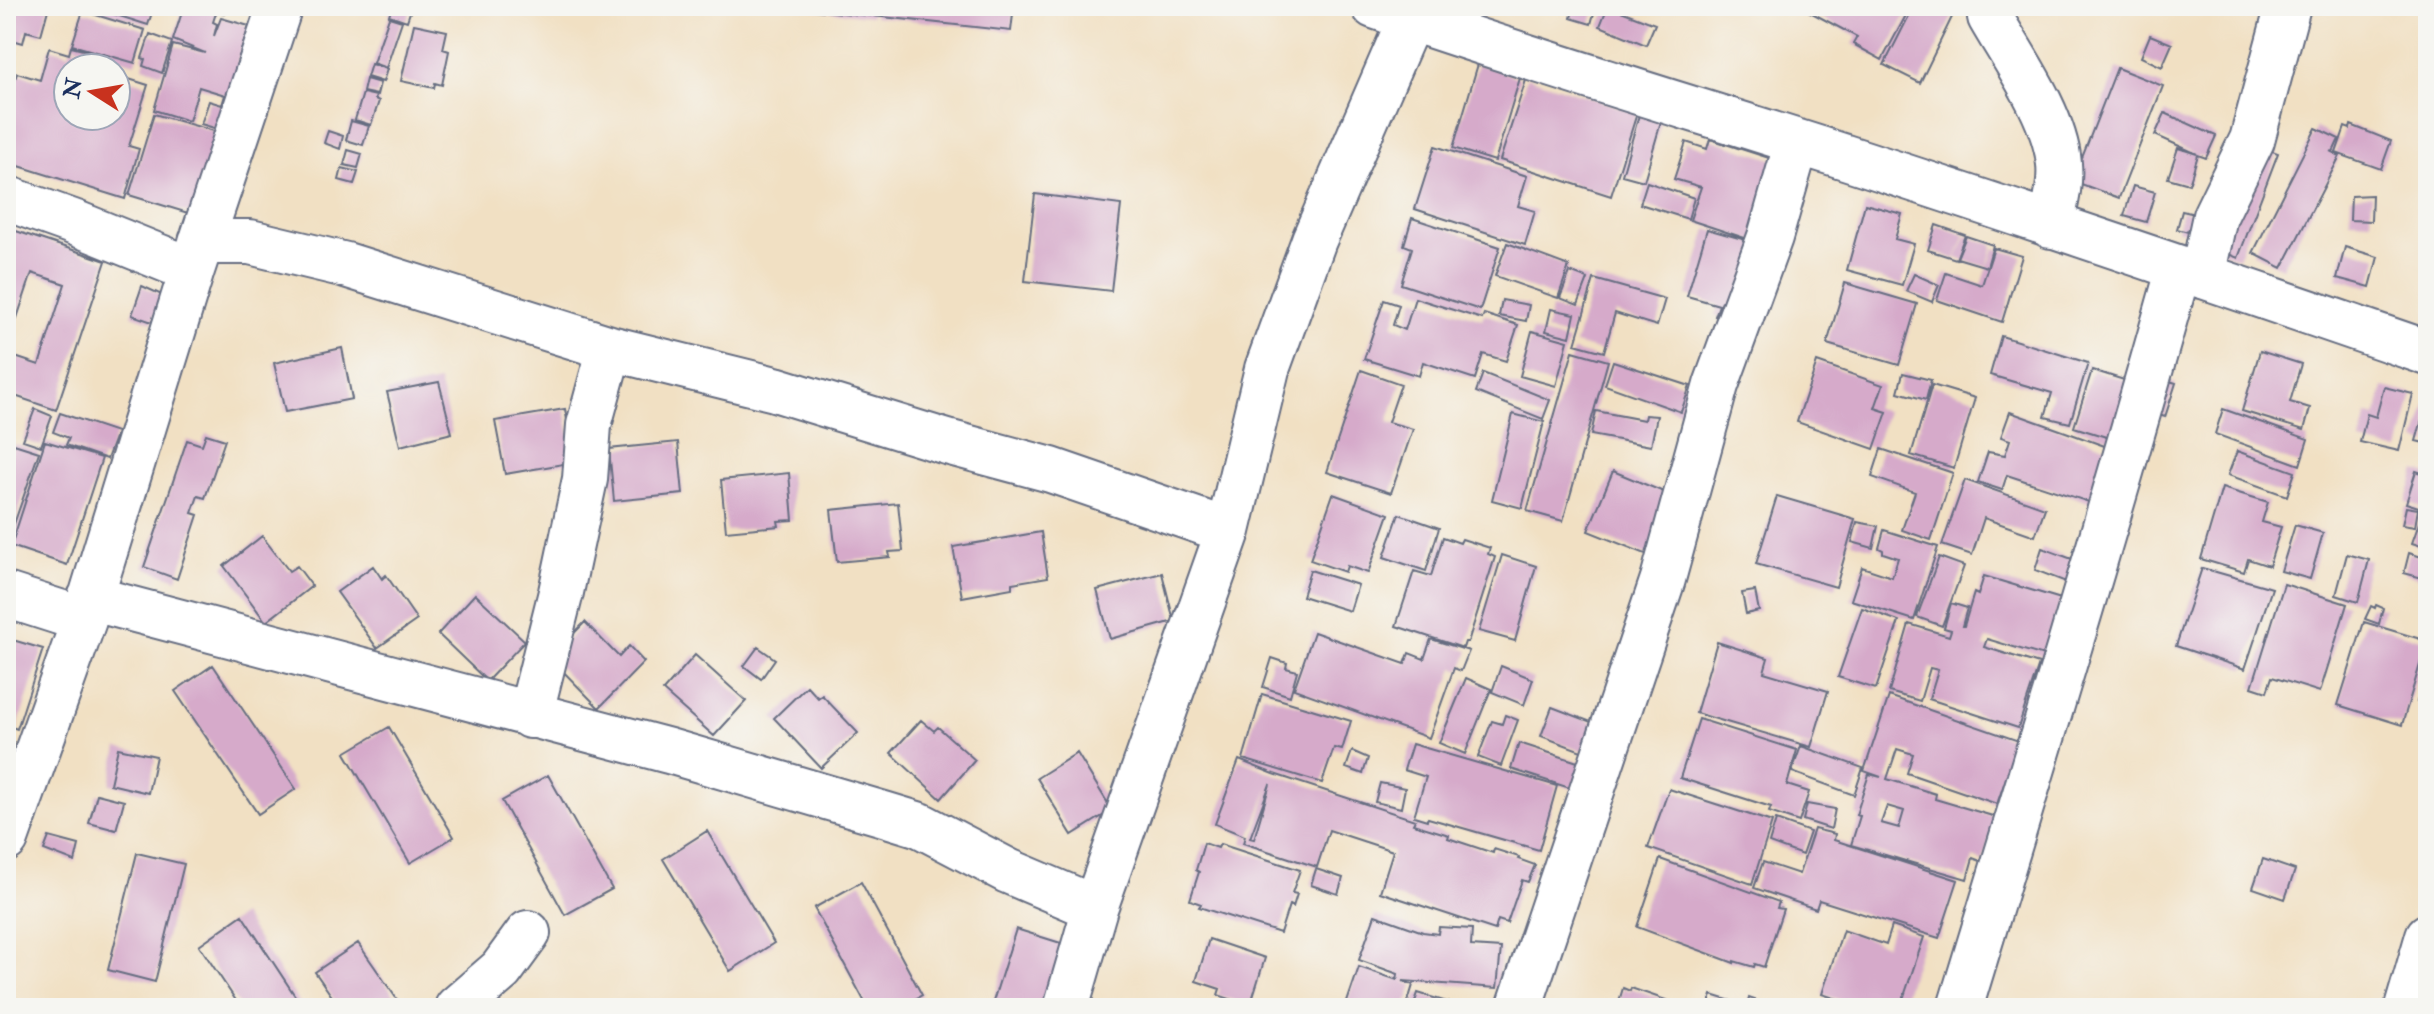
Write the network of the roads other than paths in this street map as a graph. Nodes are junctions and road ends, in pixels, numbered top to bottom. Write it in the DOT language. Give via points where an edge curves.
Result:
graph roads {
  1 [pos="280,6"];
  2 [pos="2288,6"];
  3 [pos="1392,12"];
  4 [pos="1990,17"];
  5 [pos="1797,142"];
  6 [pos="6,198"];
  7 [pos="2051,226"];
  8 [pos="196,256"];
  9 [pos="2190,272"];
  10 [pos="610,348"];
  11 [pos="2428,353"];
  12 [pos="1228,531"];
  13 [pos="6,595"];
  14 [pos="87,609"];
  15 [pos="530,716"];
  16 [pos="6,839"];
  17 [pos="1095,908"];
  18 [pos="528,933"];
  19 [pos="2428,936"];
  20 [pos="457,1008"];
  21 [pos="1066,1008"];
  22 [pos="1519,1008"];
  23 [pos="1960,1008"];
  24 [pos="2407,1008"];
  1 -- 8 [label="street"];
  2 -- 9 [label="street" via="2254,132"];
  3 -- 5 [label="street"];
  3 -- 12 [label="street" via="1272,355"];
  4 -- 7 [label="street" via="2054,141 2059,163"];
  5 -- 7 [label="street"];
  5 -- 22 [label="street" via="1770,237 1716,385 1663,579"];
  6 -- 8 [label="street"];
  7 -- 9 [label="street"];
  8 -- 10 [label="street" via="250,242 346,265"];
  8 -- 14 [label="street"];
  9 -- 11 [label="street"];
  9 -- 23 [label="street" via="2127,444"];
  10 -- 12 [label="street" via="775,389 1051,470"];
  10 -- 15 [label="street" via="589,425 585,479"];
  12 -- 17 [label="street"];
  13 -- 14 [label="street"];
  14 -- 15 [label="street"];
  14 -- 16 [label="street"];
  15 -- 17 [label="street" via="920,825"];
  17 -- 21 [label="street"];
  18 -- 20 [label="street" via="501,970"];
  19 -- 24 [label="street"];
}
